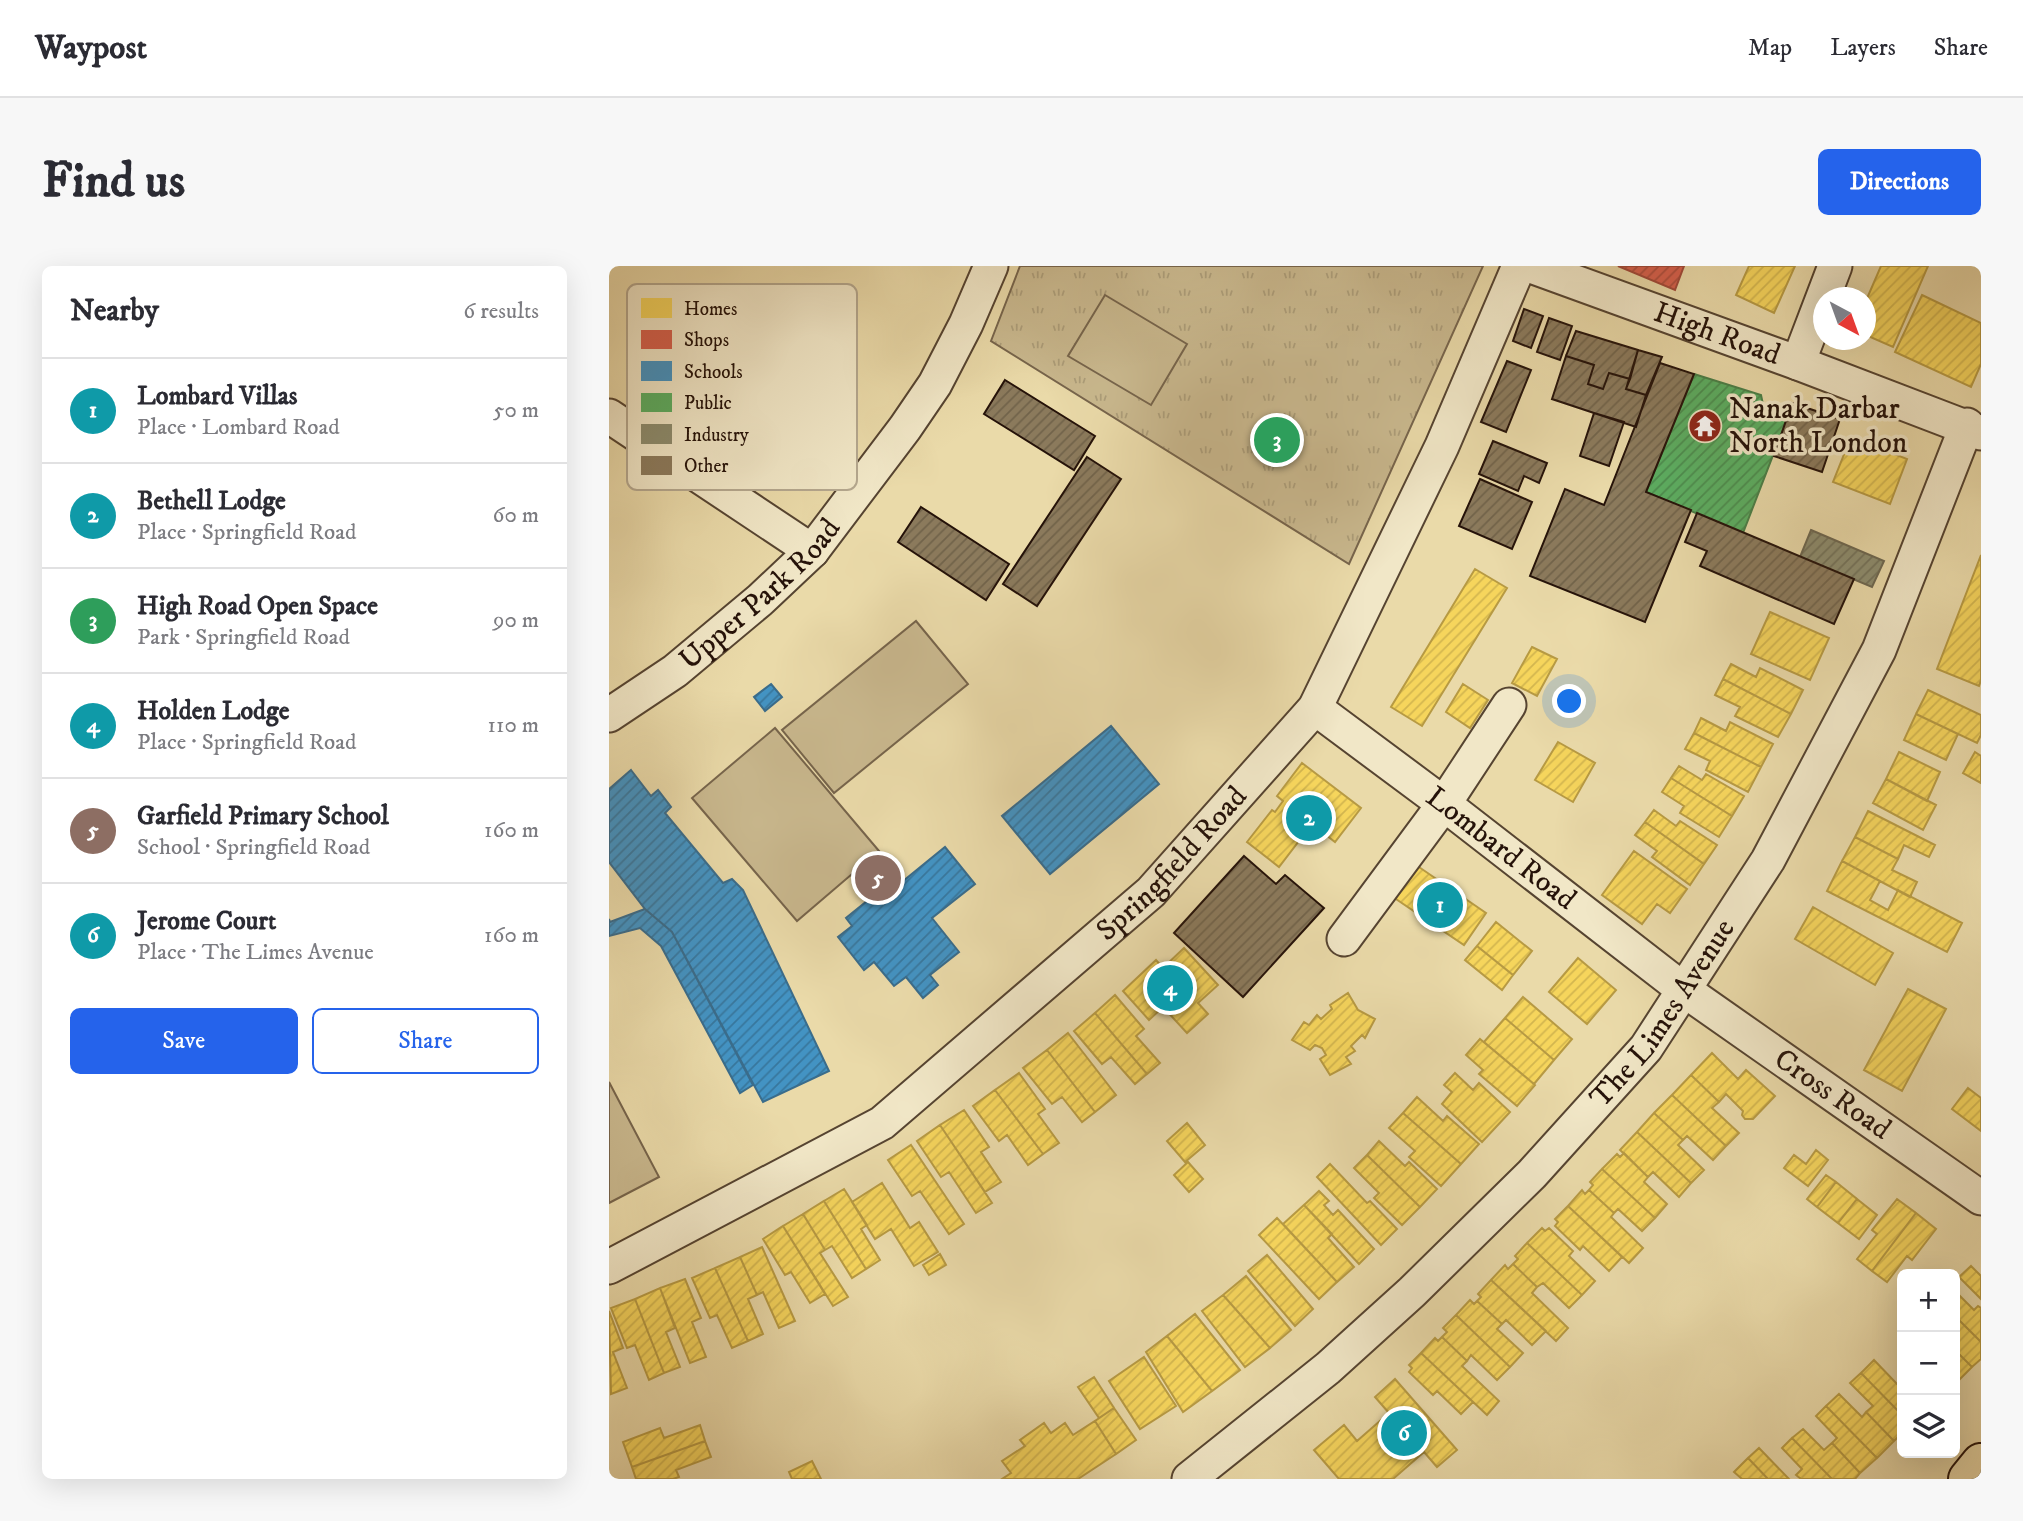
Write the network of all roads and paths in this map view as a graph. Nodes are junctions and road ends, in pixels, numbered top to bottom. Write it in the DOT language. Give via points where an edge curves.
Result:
graph roads {
  1 [pos="991,266"];
  2 [pos="1519,266"];
  3 [pos="1531,266"];
  4 [pos="1835,266"];
  5 [pos="1798,363"];
  6 [pos="609,416"];
  7 [pos="627,428"];
  8 [pos="1974,429"];
  9 [pos="720,490"];
  10 [pos="812,551"];
  11 [pos="1509,705"];
  12 [pos="1315,708"];
  13 [pos="609,715"];
  14 [pos="1444,804"];
  15 [pos="1345,939"];
  16 [pos="1684,990"];
  17 [pos="1981,1198"];
  18 [pos="609,1267"];
  19 [pos="1981,1463"];
  20 [pos="1189,1479"];
  21 [pos="1968,1479"];
  1 -- 10 [label="street, Upper Park Road" via="935,384"];
  2 -- 12 [label="street, Springfield Road" via="1442,446"];
  3 -- 5 [label="street, High Road"];
  4 -- 5 [label="street"];
  5 -- 8 [label="street, High Road"];
  6 -- 7 [label="street"];
  8 -- 16 [label="street, The Limes Avenue" via="1879,650 1767,860"];
  9 -- 10 [label="street"];
  10 -- 13 [label="street, Upper Park Road" via="675,671"];
  11 -- 14 [label="street"];
  12 -- 14 [label="street, Lombard Road"];
  12 -- 18 [label="street, Springfield Road" via="1151,891 882,1123"];
  14 -- 15 [label="street"];
  14 -- 16 [label="street, Lombard Road"];
  16 -- 17 [label="street, Cross Road"];
  16 -- 20 [label="street, The Limes Avenue" via="1646,1048 1532,1174 1328,1368"];
  19 -- 21 [label="main road"];
}
